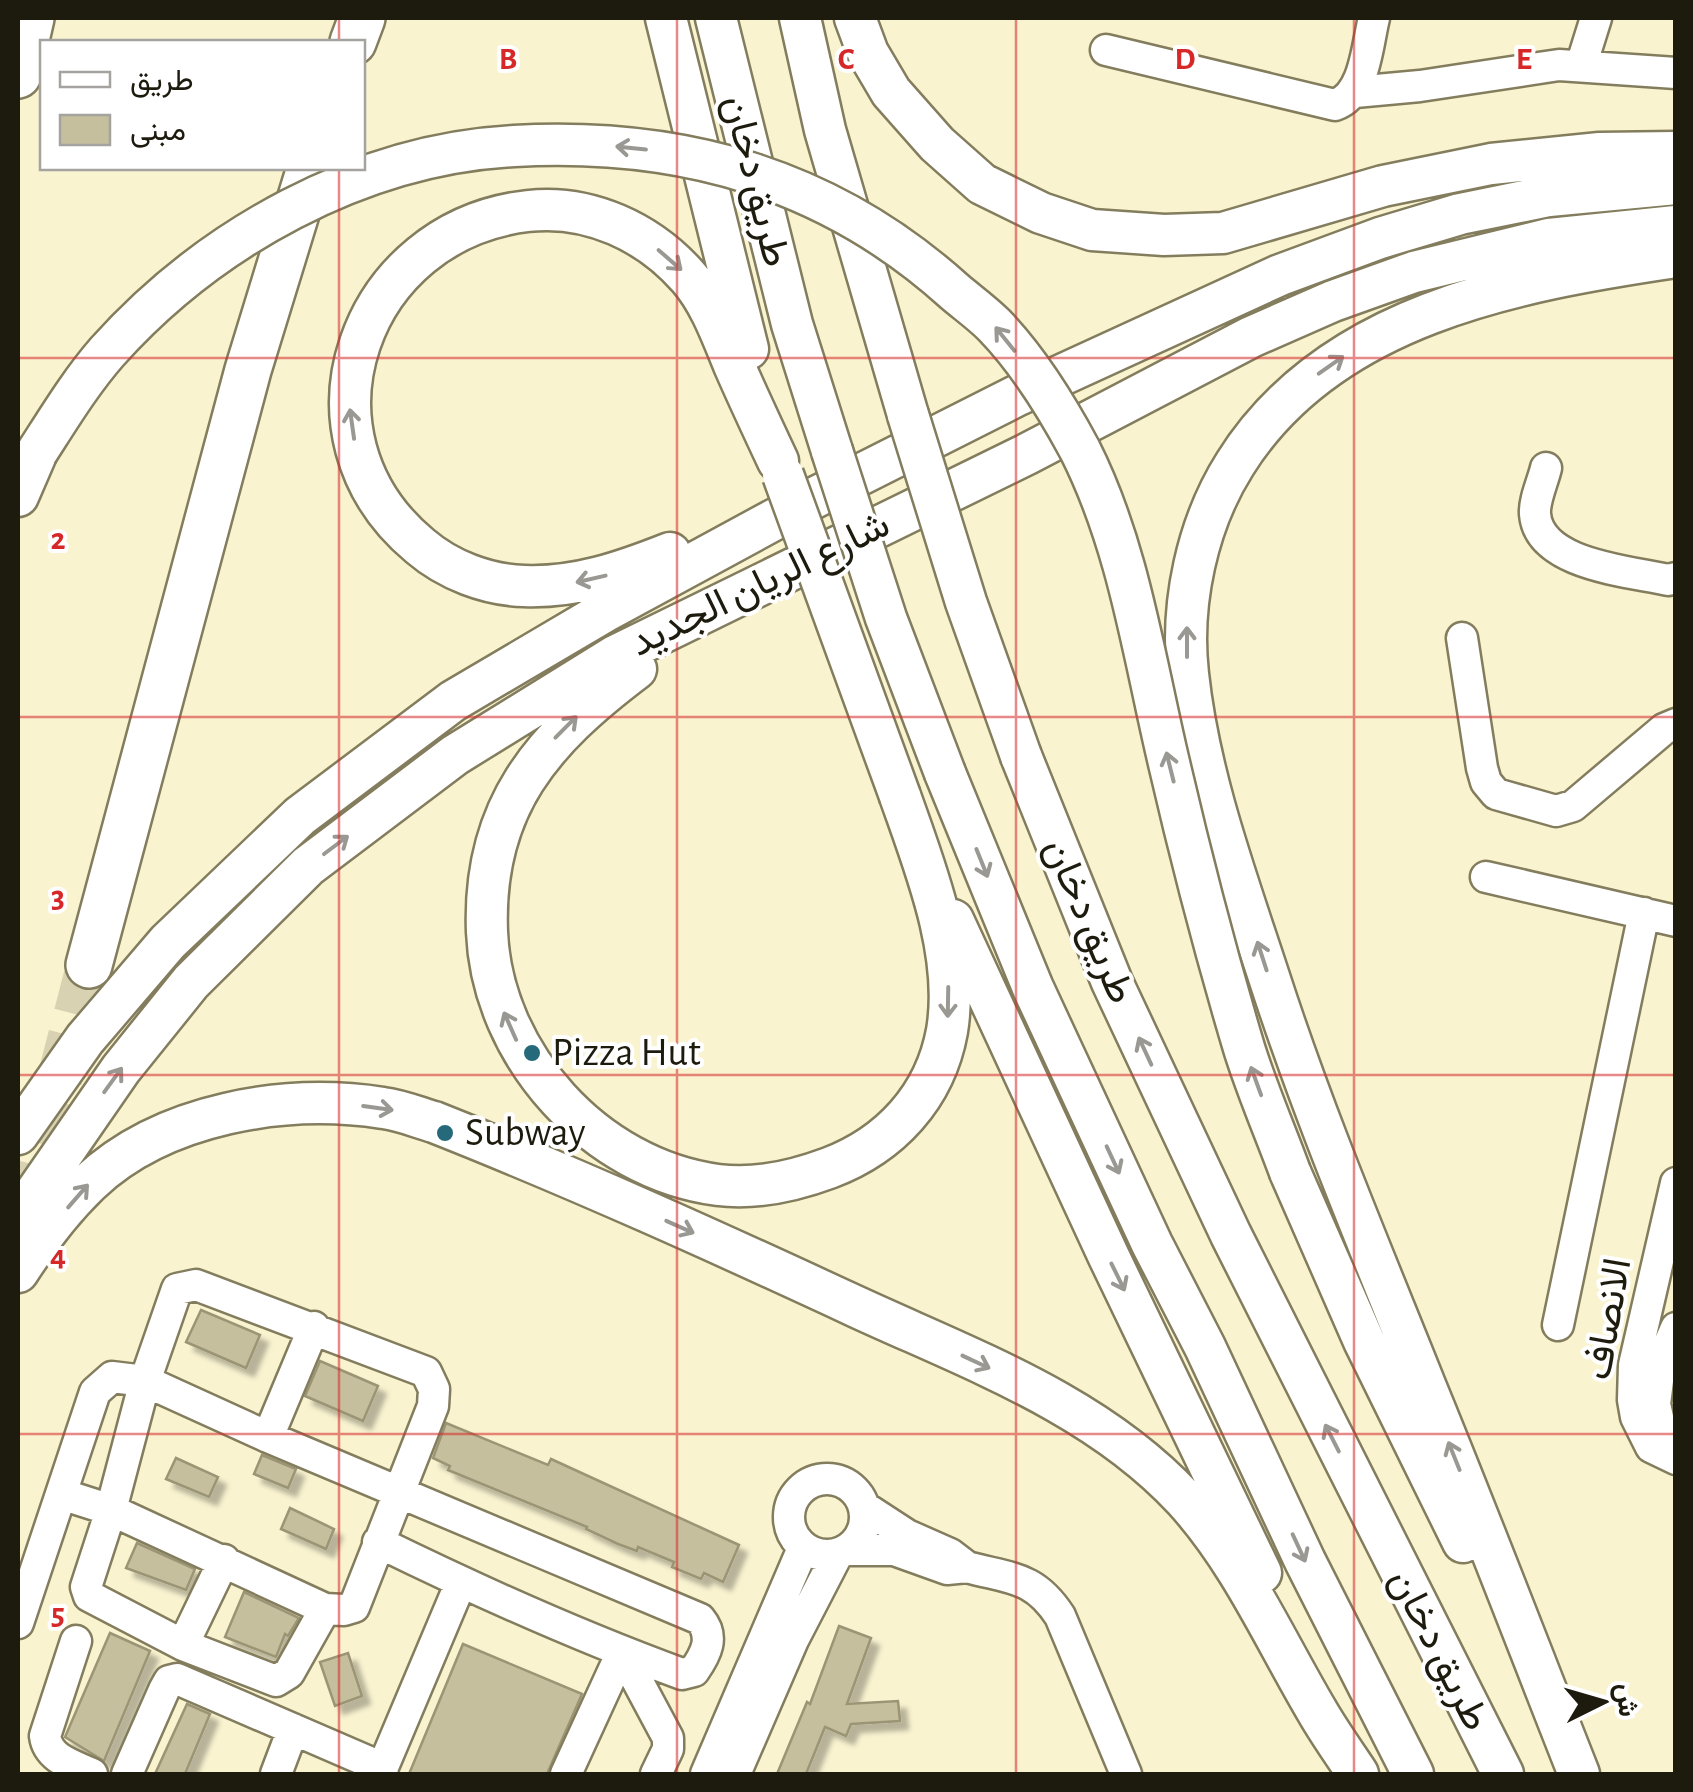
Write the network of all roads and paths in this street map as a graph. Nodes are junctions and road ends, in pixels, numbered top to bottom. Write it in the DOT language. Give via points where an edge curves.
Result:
graph roads {
  1 [pos="30,18"];
  2 [pos="666,18"];
  3 [pos="716,18"];
  4 [pos="800,18"];
  5 [pos="856,18"];
  6 [pos="1374,18"];
  7 [pos="1596,18"];
  8 [pos="1106,50"];
  9 [pos="1580,66"];
  10 [pos="1676,73"];
  11 [pos="18,74"];
  12 [pos="1355,92"];
  13 [pos="1676,152"];
  14 [pos="309,170"];
  15 [pos="1676,184"];
  16 [pos="1676,226"];
  17 [pos="1676,256"];
  18 [pos="1546,468"];
  19 [pos="792,478"];
  20 [pos="18,496"];
  21 [pos="798,563"];
  22 [pos="1676,578"];
  23 [pos="1462,638"];
  24 [pos="1676,724"];
  25 [pos="915,839"];
  26 [pos="1486,877"];
  27 [pos="1644,913"];
  28 [pos="1676,920"];
  29 [pos="89,965"];
  30 [pos="18,1134"];
  31 [pos="1676,1183"];
  32 [pos="18,1218"];
  33 [pos="18,1272"];
  34 [pos="1558,1325"];
  35 [pos="314,1327"];
  36 [pos="1676,1328"];
  37 [pos="144,1381"];
  38 [pos="268,1437"];
  39 [pos="1671,1458"];
  40 [pos="399,1493"];
  41 [pos="61,1494"];
  42 [pos="864,1507"];
  43 [pos="110,1510"];
  44 [pos="378,1542"];
  45 [pos="803,1548"];
  46 [pos="843,1552"];
  47 [pos="224,1560"];
  48 [pos="967,1567"];
  49 [pos="461,1582"];
  50 [pos="325,1609"];
  51 [pos="18,1623"];
  52 [pos="76,1641"];
  53 [pos="183,1645"];
  54 [pos="622,1652"];
  55 [pos="293,1729"];
  56 [pos="382,1771"];
  57 [pos="92,1774"];
  58 [pos="128,1774"];
  59 [pos="276,1774"];
  60 [pos="566,1774"];
  61 [pos="656,1774"];
  62 [pos="706,1774"];
  63 [pos="735,1774"];
  64 [pos="1126,1774"];
  65 [pos="1358,1774"];
  66 [pos="1413,1774"];
  67 [pos="1503,1774"];
  68 [pos="1578,1774"];
  1 -- 11 [label="highway"];
  2 -- 19 [label="main road" via="734,298"];
  3 -- 66 [label="main road, طريق دخان, one-way, bridge" via="792,324 886,618 945,773 1034,988 1152,1244"];
  67 -- 4 [label="main road, طريق دخان, one-way, bridge" via="1231,1235 1112,982 1021,756 908,416 825,130"];
  5 -- 13 [label="main road" via="891,92 937,144 982,184 1092,230 1223,233 1383,186 1492,164"];
  6 -- 12 [label="street"];
  7 -- 9 [label="street"];
  8 -- 12 [label="street" via="1335,105"];
  9 -- 10 [label="street"];
  9 -- 12 [label="street"];
  14 -- 29 [label="highway" via="248,370"];
  15 -- 19 [label="main road, شارع الريان الجديد" via="1549,196 1380,238"];
  16 -- 21 [label="main road, شارع الريان الجديد" via="1549,239 1414,272 1333,301"];
  68 -- 17 [label="main road, one-way" via="1286,1031 1196,734 1187,609 1196,558 1234,466 1259,431 1330,364 1433,311"];
  18 -- 22 [label="street" via="1535,514 1543,538 1563,555"];
  19 -- 19 [label="main road, one-way" via="595,580 524,586 480,578 403,532 361,467 348,398 359,346 391,283 434,244 496,216 561,209 586,214 635,234 692,280"];
  19 -- 25 [label="main road, bridge"];
  19 -- 30 [label="main road, شارع الريان الجديد" via="604,612 453,701 300,816 168,942 85,1039"];
  68 -- 20 [label="main road, one-way, bridge" via="1364,1341 1290,1172 1246,1052 1106,509 1081,452 1026,364 924,263 825,202 742,168 674,152 560,144 437,155 316,198 208,258 104,356 38,452"];
  25 -- 21 [label="main road, one-way" via="944,952 947,1030 940,1058 910,1112 858,1157 803,1178 749,1186 669,1172 592,1130 532,1067 504,1016 486,902 517,788 568,723 609,690"];
  32 -- 21 [label="main road, شارع الريان الجديد, one-way" via="120,1070 191,982 308,866 456,755 599,666"];
  23 -- 24 [label="street" via="1482,768 1496,794 1556,811 1573,806"];
  25 -- 65 [label="main road, one-way"];
  26 -- 27 [label="street"];
  27 -- 28 [label="street"];
  27 -- 34 [label="street"];
  31 -- 39 [label="street, الانصاف" via="1634,1365 1633,1400 1652,1448"];
  33 -- 65 [label="main road, one-way" via="90,1182 177,1130 281,1105 385,1108 434,1122 1042,1393 1140,1458 1214,1538"];
  35 -- 37 [label="street" via="185,1286 177,1289"];
  35 -- 38 [label="street"];
  35 -- 40 [label="street" via="426,1372 433,1406"];
  36 -- 39 [label="street, الانصاف" via="1660,1366 1655,1404"];
  37 -- 38 [label="street"];
  37 -- 41 [label="street" via="112,1377 95,1392"];
  37 -- 43 [label="street"];
  38 -- 40 [label="street"];
  40 -- 44 [label="street"];
  40 -- 54 [label="street" via="707,1627 709,1640 694,1671 682,1674"];
  41 -- 43 [label="street"];
  41 -- 51 [label="street"];
  42 -- 45 [label="street" via="841,1481 806,1485 789,1516"];
  42 -- 46 [label="street" via="863,1531"];
  42 -- 48 [label="street"];
  43 -- 47 [label="street"];
  43 -- 53 [label="street" via="87,1578 90,1596"];
  44 -- 49 [label="street"];
  44 -- 50 [label="street" via="354,1606"];
  45 -- 46 [label="street"];
  45 -- 62 [label="street"];
  46 -- 48 [label="street" via="894,1550 947,1569"];
  46 -- 63 [label="street" via="793,1640"];
  47 -- 50 [label="street"];
  47 -- 53 [label="street"];
  48 -- 64 [label="street" via="1045,1593"];
  49 -- 54 [label="street"];
  49 -- 56 [label="street"];
  50 -- 53 [label="street" via="289,1674 276,1681"];
  52 -- 57 [label="street" via="46,1748"];
  54 -- 60 [label="street"];
  54 -- 61 [label="street" via="668,1738"];
  55 -- 56 [label="street"];
  55 -- 58 [label="street" via="177,1678 164,1690"];
  55 -- 59 [label="street"];
}
